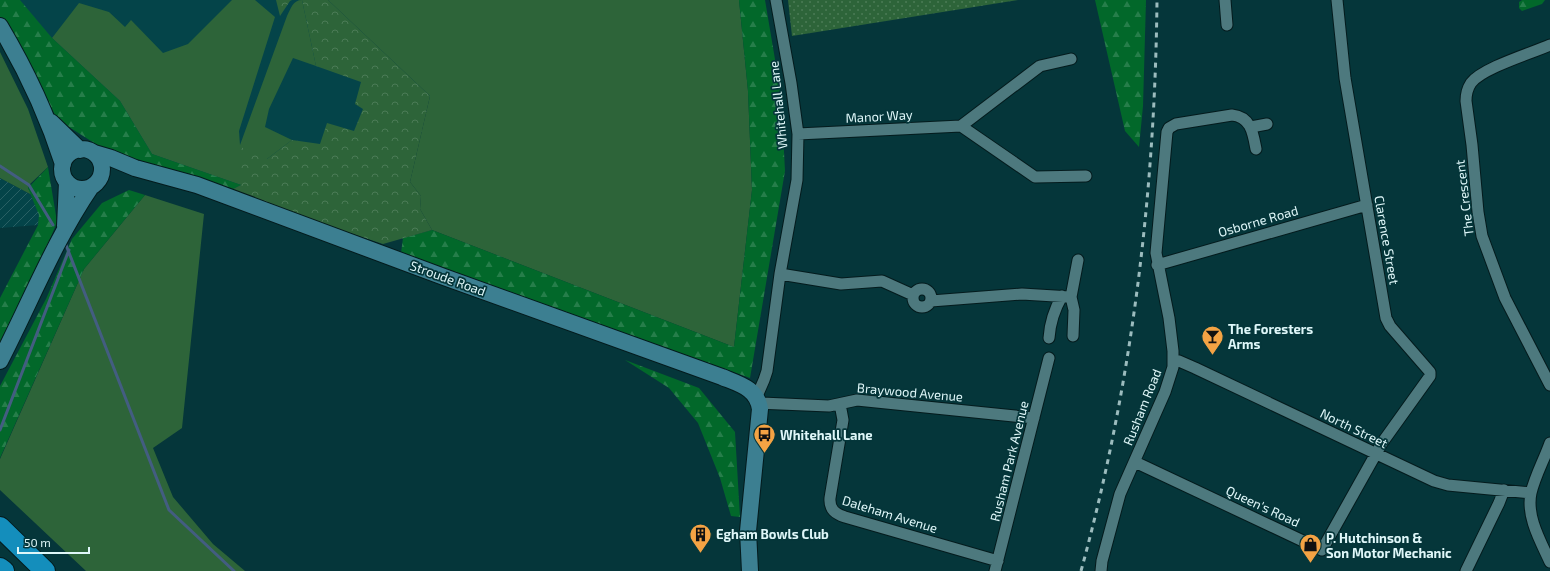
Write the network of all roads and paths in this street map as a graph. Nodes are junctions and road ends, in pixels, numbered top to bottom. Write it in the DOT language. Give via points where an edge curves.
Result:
graph roads {
  1 [pos="776,0"];
  2 [pos="1225,0"];
  3 [pos="1337,0"];
  4 [pos="1227,25"];
  5 [pos="0,26"];
  6 [pos="1550,45"];
  7 [pos="1071,59"];
  8 [pos="44,113"];
  9 [pos="1267,124"];
  10 [pos="961,126"];
  11 [pos="1251,127"];
  12 [pos="798,134"];
  13 [pos="1256,149"];
  14 [pos="87,152"];
  15 [pos="63,164"];
  16 [pos="135,168"];
  17 [pos="1086,176"];
  18 [pos="67,182"];
  19 [pos="96,183"];
  20 [pos="1367,205"];
  21 [pos="64,232"];
  22 [pos="1078,260"];
  23 [pos="1157,265"];
  24 [pos="780,274"];
  25 [pos="1067,296"];
  26 [pos="1073,336"];
  27 [pos="1049,338"];
  28 [pos="1049,358"];
  29 [pos="1173,360"];
  30 [pos="0,361"];
  31 [pos="1550,385"];
  32 [pos="758,400"];
  33 [pos="840,404"];
  34 [pos="1034,418"];
  35 [pos="1550,443"];
  36 [pos="1376,454"];
  37 [pos="1135,462"];
  38 [pos="1547,462"];
  39 [pos="1504,490"];
  40 [pos="1531,493"];
  41 [pos="0,528"];
  42 [pos="1550,562"];
  43 [pos="996,566"];
  44 [pos="0,568"];
  45 [pos="4,571"];
  46 [pos="45,571"];
  47 [pos="750,571"];
  48 [pos="1101,571"];
  49 [pos="1466,571"];
  1 -- 12 [label="street, Whitehall Lane"];
  2 -- 4 [label="street"];
  3 -- 20 [label="street, Clarence Street" via="1344,78"];
  5 -- 8 [label="street, Stroude Road"];
  6 -- 31 [label="street, The Crescent" via="1484,72 1472,82 1466,94 1482,236 1505,298"];
  7 -- 10 [label="street" via="1040,66"];
  8 -- 14 [label="street, Stroude Road" via="55,126"];
  8 -- 15 [label="street, Stroude Road"];
  9 -- 11 [label="street"];
  10 -- 12 [label="street, Manor Way"];
  10 -- 17 [label="street" via="1035,177"];
  11 -- 13 [label="street"];
  11 -- 23 [label="street, Rusham Road" via="1242,117 1232,115 1176,124 1169,128"];
  12 -- 24 [label="street, Whitehall Lane" via="797,180"];
  14 -- 15 [label="street" via="70,154"];
  14 -- 16 [label="street, Stroude Road"];
  14 -- 19 [label="street" via="101,162 102,173"];
  15 -- 18 [label="street"];
  16 -- 19 [label="street, Stroude Road" via="123,170"];
  16 -- 32 [label="street, Stroude Road" via="197,185 437,275 722,377 742,386"];
  18 -- 19 [label="street" via="78,189"];
  18 -- 21 [label="street"];
  19 -- 21 [label="street"];
  20 -- 23 [label="street, Osborne Road"];
  20 -- 36 [label="street, Clarence Street" via="1386,318 1430,374"];
  21 -- 30 [label="street"];
  22 -- 25 [label="street"];
  23 -- 29 [label="street, Rusham Road" via="1169,318"];
  24 -- 25 [label="street" via="841,284 882,281 914,295 918,290 924,289 930,292 931,301 1022,294"];
  24 -- 32 [label="street, Whitehall Lane" via="766,371"];
  25 -- 26 [label="street" via="1074,310"];
  25 -- 27 [label="street" via="1055,308 1050,322"];
  28 -- 34 [label="street, Rusham Park Avenue"];
  29 -- 36 [label="street, North Street" via="1191,366"];
  29 -- 37 [label="street, Rusham Road" via="1165,392"];
  32 -- 33 [label="street, Braywood Avenue" via="818,406"];
  32 -- 47 [label="street" via="760,419 748,531"];
  33 -- 34 [label="street, Braywood Avenue" via="857,400"];
  33 -- 43 [label="street, Daleham Avenue" via="843,420 830,498 832,510 845,517"];
  34 -- 43 [label="street, Rusham Park Avenue"];
  35 -- 38 [label="street"];
  36 -- 37 [label="street, Queen's Road" via="1322,550"];
  36 -- 39 [label="street, North Street" via="1439,483"];
  37 -- 48 [label="street, Rusham Road" via="1117,506"];
  38 -- 40 [label="street"];
  39 -- 40 [label="street, North Street"];
  39 -- 49 [label="street"];
  40 -- 42 [label="street" via="1534,526"];
  41 -- 46 [label="highway"];
  44 -- 45 [label="highway"];
}
